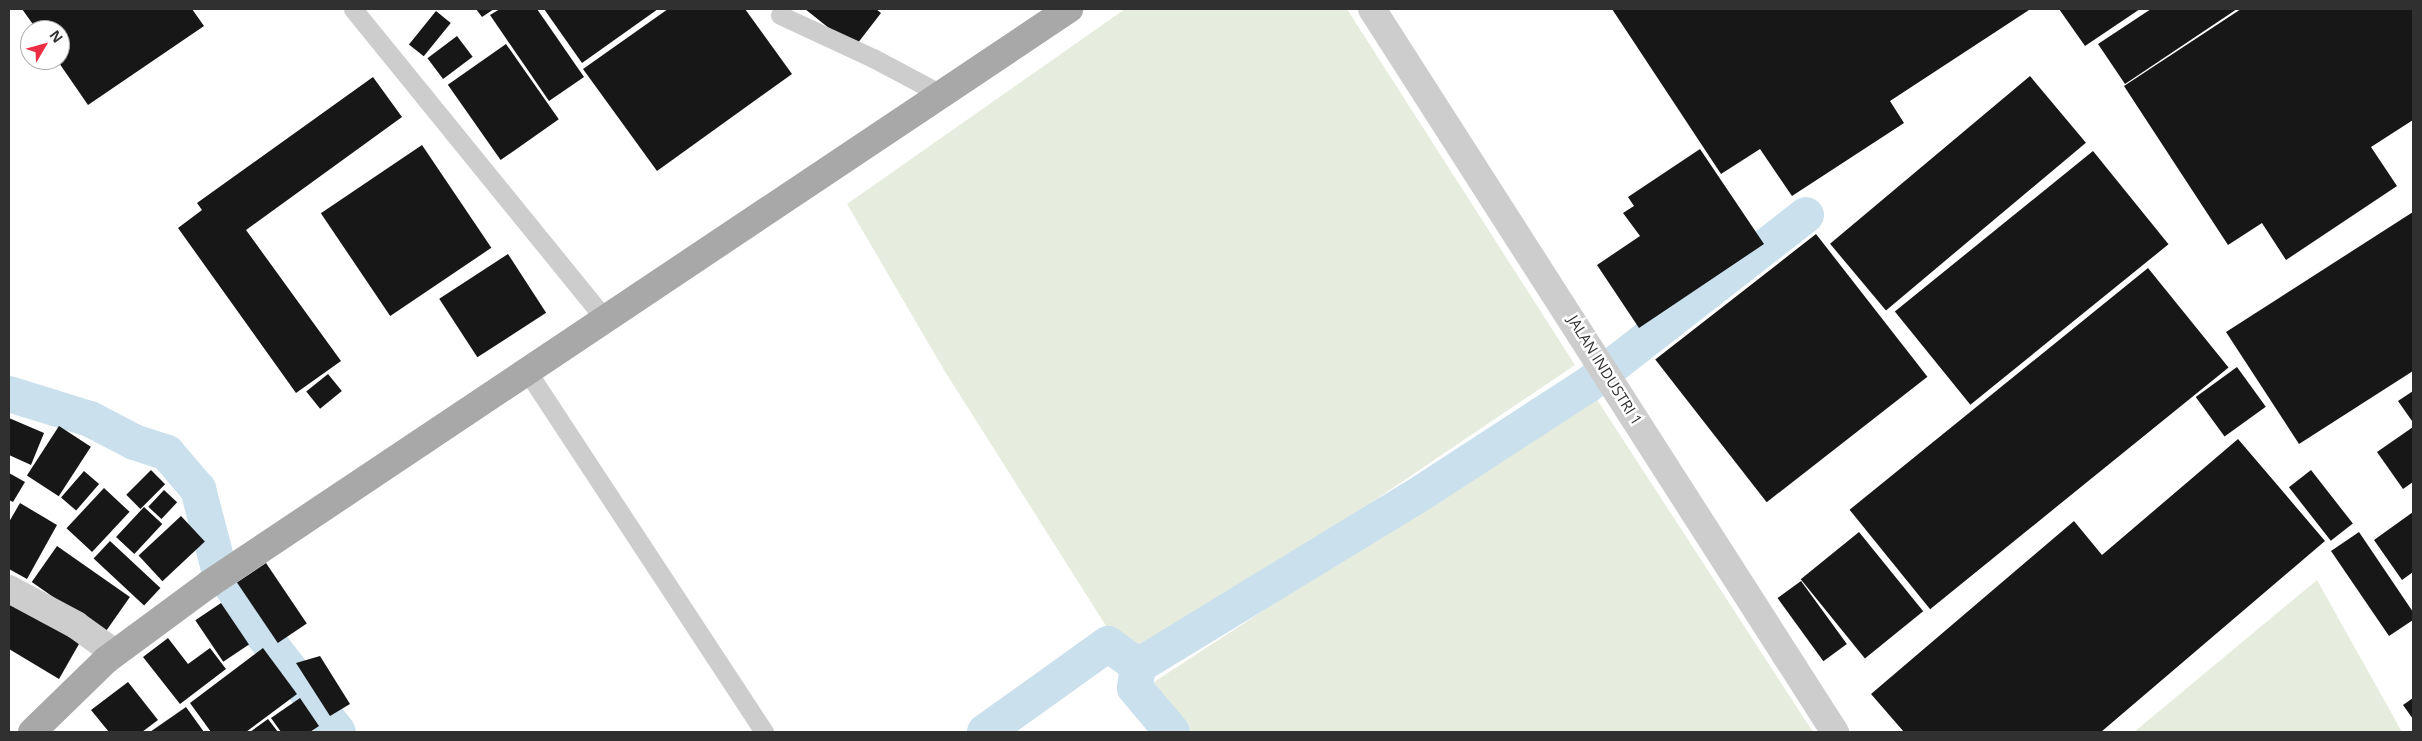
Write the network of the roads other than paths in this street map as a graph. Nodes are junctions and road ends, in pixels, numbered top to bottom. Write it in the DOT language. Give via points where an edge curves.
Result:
graph roads {
  1 [pos="353,9"];
  2 [pos="1069,9"];
  3 [pos="1372,9"];
  4 [pos="780,15"];
  5 [pos="941,94"];
  6 [pos="605,319"];
  7 [pos="527,371"];
  8 [pos="9,589"];
  9 [pos="115,653"];
  10 [pos="32,732"];
  11 [pos="764,732"];
  12 [pos="1835,732"];
  1 -- 6 [label="lane"];
  2 -- 5 [label="main road"];
  3 -- 12 [label="street, JALAN INDUSTRI 1" via="1588,341"];
  4 -- 5 [label="lane"];
  5 -- 6 [label="main road"];
  6 -- 7 [label="main road"];
  7 -- 9 [label="main road" via="219,577"];
  7 -- 11 [label="lane"];
  8 -- 9 [label="street" via="76,625"];
  9 -- 10 [label="main road"];
}
